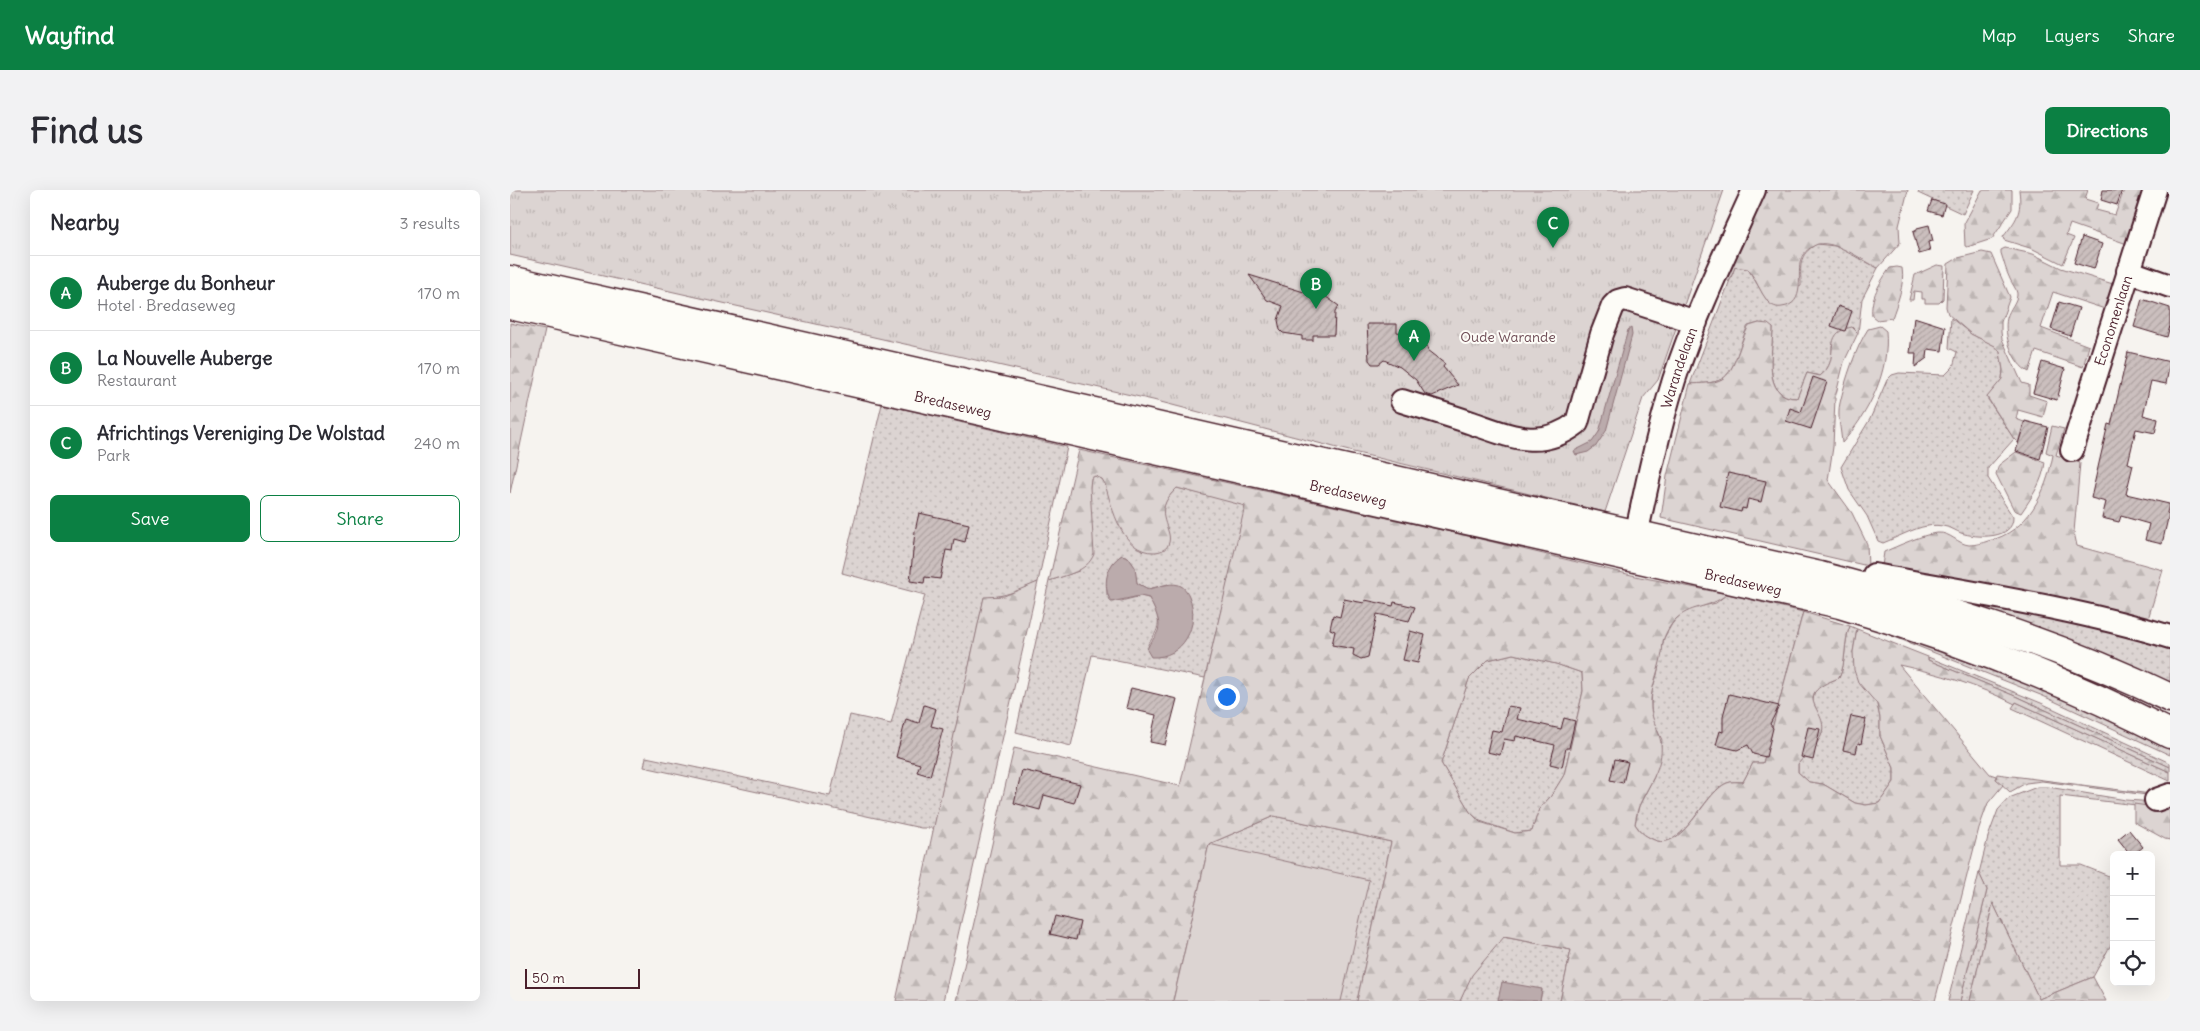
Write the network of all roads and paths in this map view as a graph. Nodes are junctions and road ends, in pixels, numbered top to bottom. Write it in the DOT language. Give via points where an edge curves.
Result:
graph roads {
  1 [pos="1754,190"];
  2 [pos="2155,190"];
  3 [pos="2128,271"];
  4 [pos="510,280"];
  5 [pos="2170,286"];
  6 [pos="510,305"];
  7 [pos="1696,322"];
  8 [pos="1402,401"];
  9 [pos="1035,410"];
  10 [pos="2072,450"];
  11 [pos="1634,545"];
  12 [pos="1874,575"];
  13 [pos="2170,637"];
  14 [pos="2170,698"];
  15 [pos="2170,734"];
  1 -- 7 [label="street, Warandelaan"];
  2 -- 3 [label="street, Economenlaan"];
  3 -- 5 [label="street"];
  3 -- 10 [label="street, Economenlaan"];
  4 -- 9 [label="main road, Bredaseweg"];
  6 -- 9 [label="main road, Bredaseweg"];
  7 -- 8 [label="street" via="1625,300 1618,301 1602,334 1577,423 1547,438 1514,438"];
  7 -- 11 [label="street, Warandelaan" via="1665,411"];
  9 -- 11 [label="main road, Bredaseweg"];
  11 -- 14 [label="main road, Bredaseweg" via="1820,576 1938,609 2062,652"];
  11 -- 15 [label="main road, Bredaseweg" via="1908,624 2006,659"];
  12 -- 13 [label="street" via="2064,610"];
}
